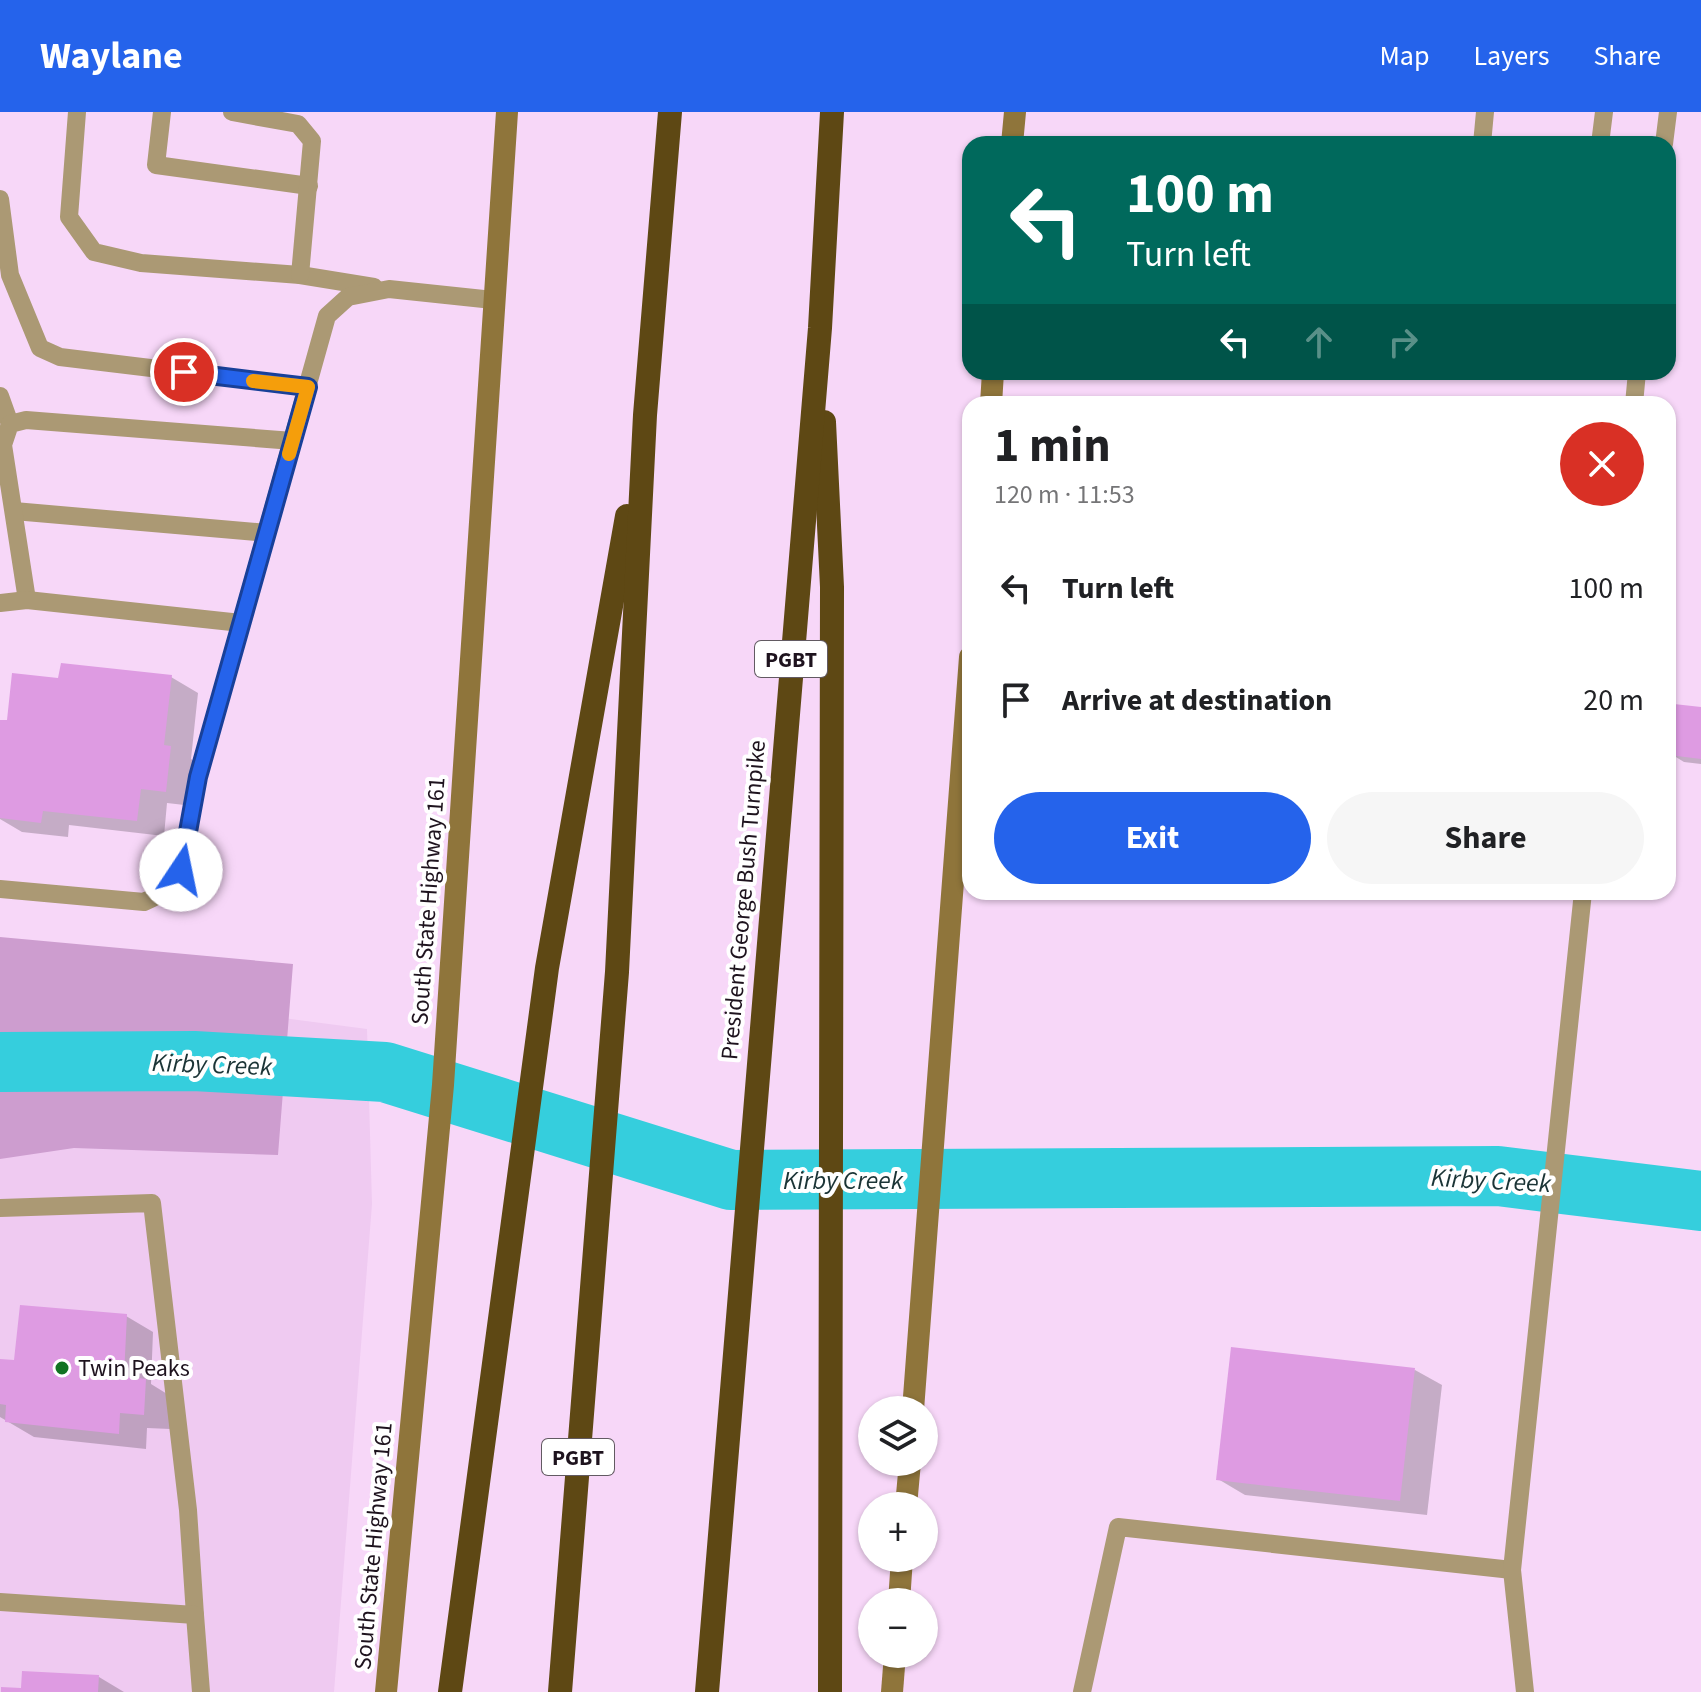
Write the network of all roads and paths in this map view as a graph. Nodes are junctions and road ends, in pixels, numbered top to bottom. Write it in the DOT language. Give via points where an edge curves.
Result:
graph roads {
  1 [pos="77,112"];
  2 [pos="162,112"];
  3 [pos="232,112"];
  4 [pos="507,112"];
  5 [pos="670,112"];
  6 [pos="832,112"];
  7 [pos="1015,112"];
  8 [pos="1485,112"];
  9 [pos="1604,112"];
  10 [pos="1668,112"];
  11 [pos="262,114"];
  12 [pos="1013,136"];
  13 [pos="1483,136"];
  14 [pos="1601,136"];
  15 [pos="1665,136"];
  16 [pos="309,186"];
  17 [pos="0,199"];
  18 [pos="300,275"];
  19 [pos="389,289"];
  20 [pos="493,300"];
  21 [pos="820,328"];
  22 [pos="308,387"];
  23 [pos="0,396"];
  24 [pos="645,415"];
  25 [pos="10,424"];
  26 [pos="293,441"];
  27 [pos="14,511"];
  28 [pos="267,533"];
  29 [pos="27,600"];
  30 [pos="0,603"];
  31 [pos="241,623"];
  32 [pos="962,763"];
  33 [pos="0,889"];
  34 [pos="1582,900"];
  35 [pos="0,1208"];
  36 [pos="914,1396"];
  37 [pos="1512,1570"];
  38 [pos="0,1602"];
  39 [pos="195,1615"];
  40 [pos="894,1668"];
  41 [pos="201,1692"];
  42 [pos="386,1692"];
  43 [pos="450,1692"];
  44 [pos="560,1692"];
  45 [pos="707,1692"];
  46 [pos="830,1692"];
  47 [pos="892,1692"];
  48 [pos="1082,1692"];
  49 [pos="1525,1692"];
  1 -- 18 [label="lane" via="69,217 94,252 141,263"];
  2 -- 16 [label="lane" via="156,165"];
  3 -- 11 [label="lane"];
  4 -- 20 [label="main road, South State Highway 161"];
  5 -- 24 [label="highway, PGBT"];
  6 -- 21 [label="highway, President George Bush Turnpike / PGBT"];
  7 -- 12 [label="main road"];
  8 -- 13 [label="lane"];
  9 -- 14 [label="lane"];
  10 -- 15 [label="lane"];
  11 -- 16 [label="lane" via="298,124 312,141"];
  16 -- 18 [label="lane"];
  17 -- 22 [label="lane" via="10,275 40,348 60,357"];
  18 -- 19 [label="lane"];
  19 -- 20 [label="lane"];
  19 -- 22 [label="lane" via="348,297 327,316"];
  20 -- 42 [label="main road, South State Highway 161" via="443,1085"];
  21 -- 45 [label="highway, President George Bush Turnpike / PGBT"];
  21 -- 46 [label="highway" via="832,587"];
  22 -- 26 [label="lane"];
  23 -- 25 [label="lane"];
  24 -- 43 [label="highway" via="547,968"];
  24 -- 44 [label="highway, PGBT" via="617,972"];
  25 -- 26 [label="lane" via="26,420"];
  25 -- 27 [label="lane" via="3,445"];
  26 -- 28 [label="lane"];
  27 -- 28 [label="lane"];
  27 -- 29 [label="lane"];
  28 -- 31 [label="lane"];
  29 -- 30 [label="lane"];
  29 -- 31 [label="lane"];
  31 -- 33 [label="lane" via="198,777 181,870 161,894 144,902"];
  32 -- 36 [label="main road"];
  34 -- 37 [label="lane"];
  35 -- 39 [label="lane" via="152,1203"];
  37 -- 48 [label="lane" via="1118,1527"];
  37 -- 49 [label="lane"];
  38 -- 39 [label="lane"];
  39 -- 41 [label="lane"];
  40 -- 47 [label="main road"];
}
